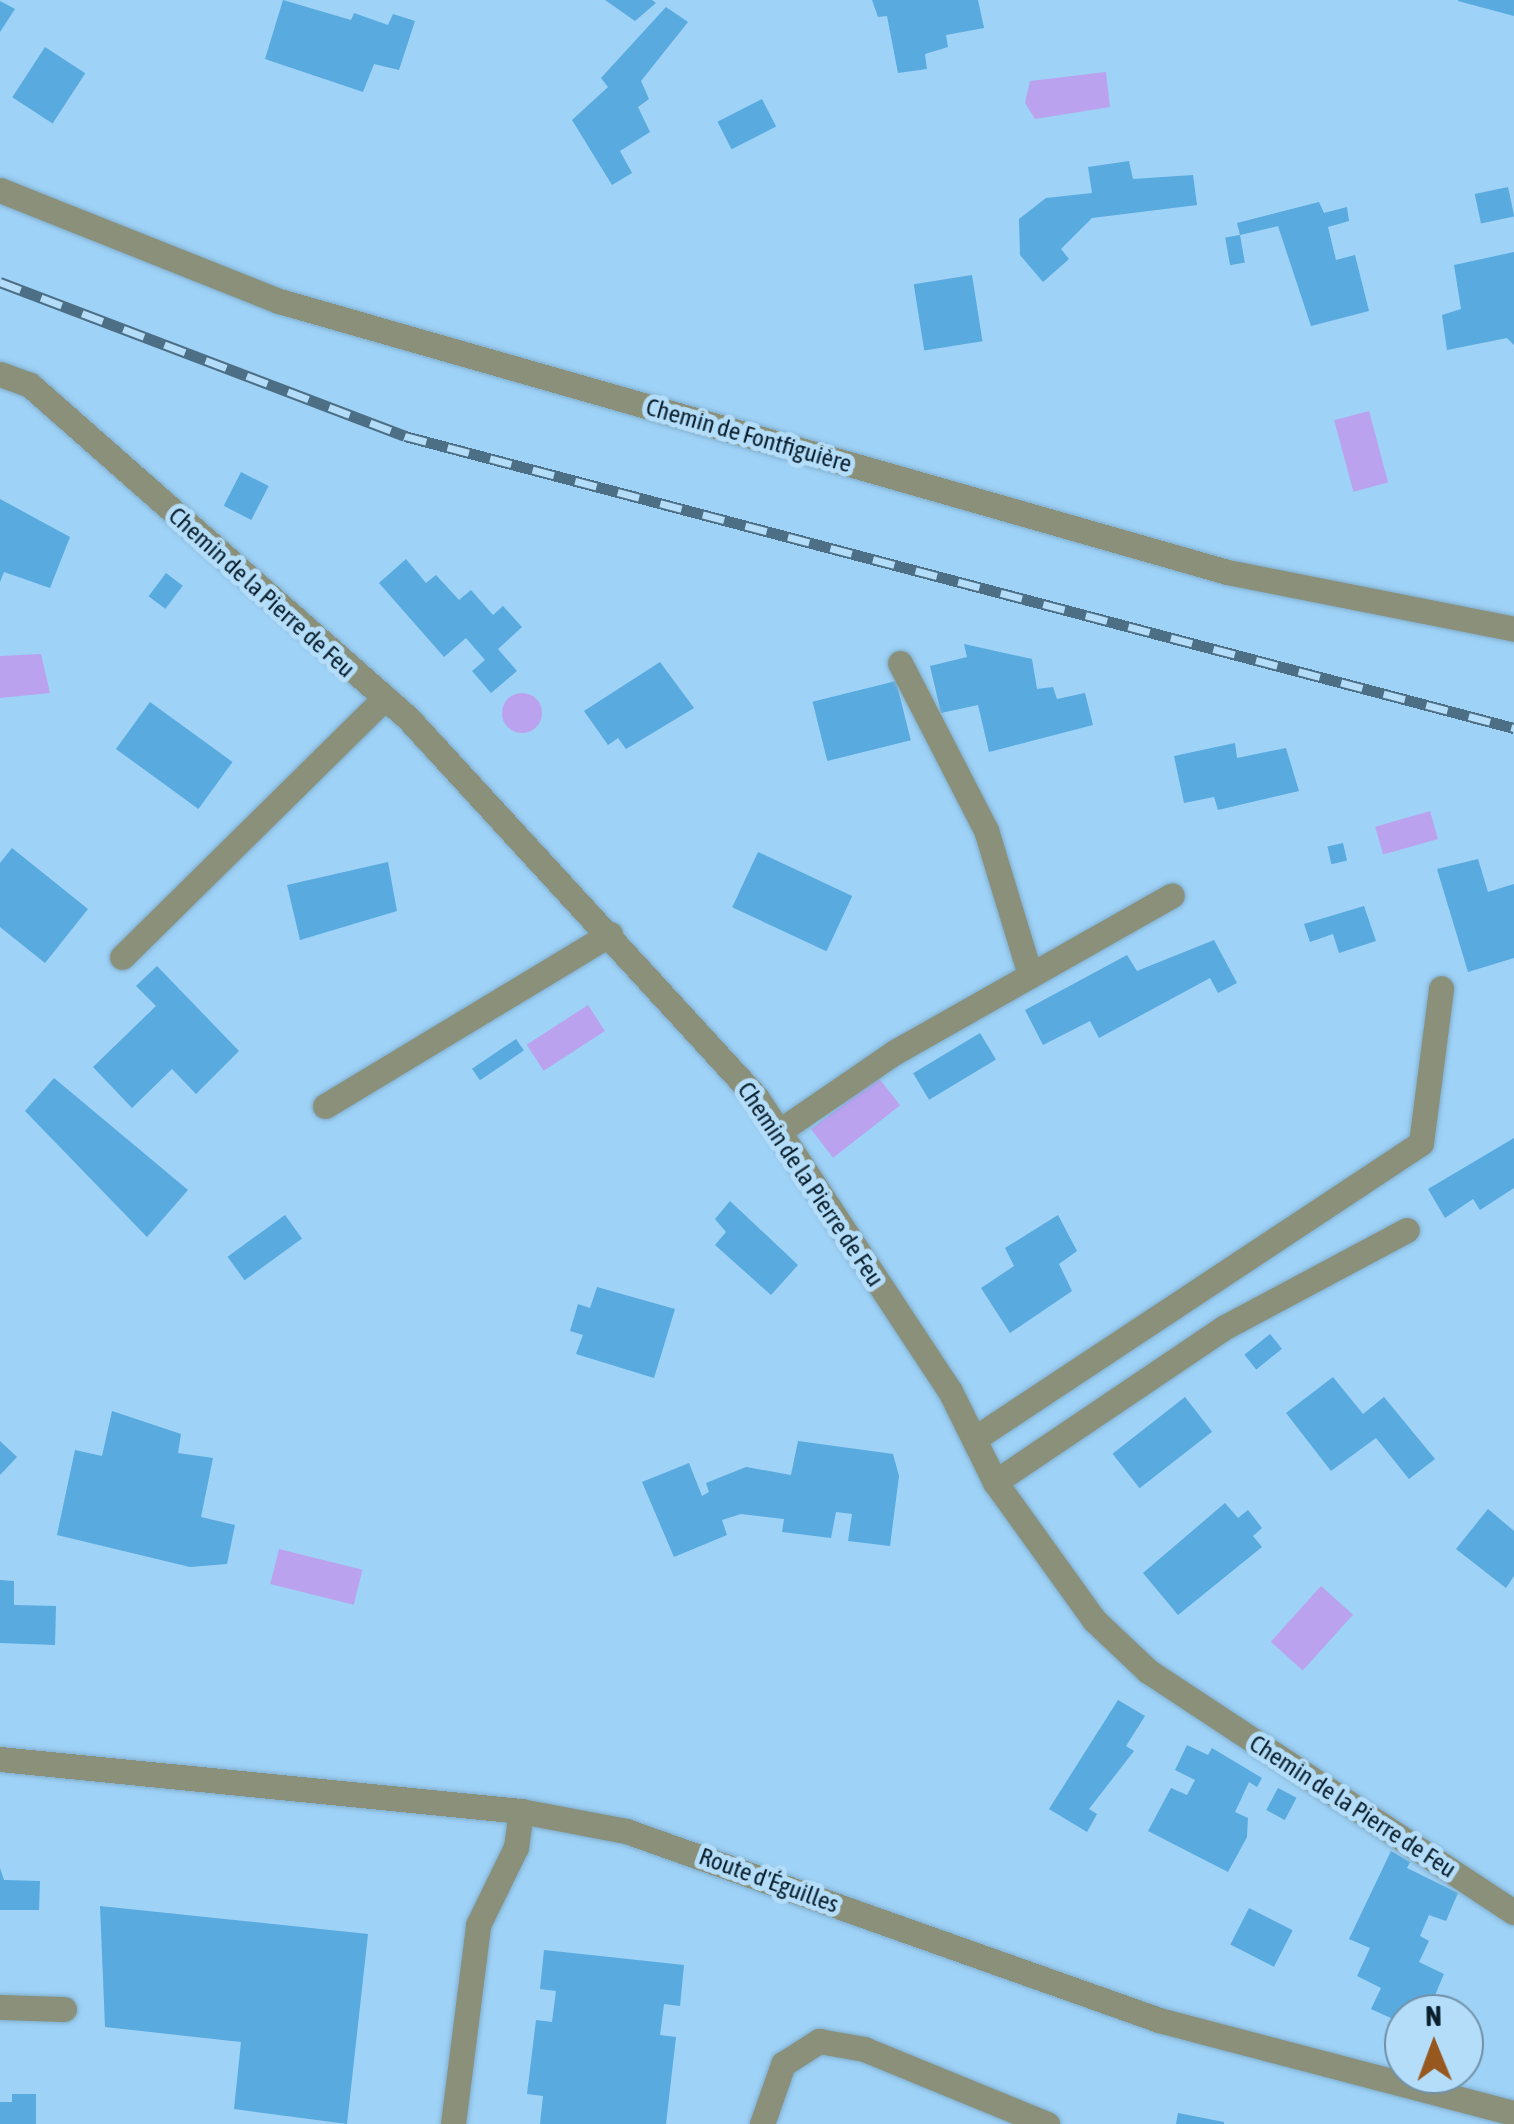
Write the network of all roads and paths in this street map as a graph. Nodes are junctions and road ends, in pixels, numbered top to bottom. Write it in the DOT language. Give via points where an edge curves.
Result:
graph roads {
  1 [pos="0,190"];
  2 [pos="0,374"];
  3 [pos="1514,629"];
  4 [pos="900,663"];
  5 [pos="385,698"];
  6 [pos="1172,895"];
  7 [pos="610,934"];
  8 [pos="122,958"];
  9 [pos="1030,975"];
  10 [pos="1441,988"];
  11 [pos="325,1106"];
  12 [pos="781,1130"];
  13 [pos="1406,1230"];
  14 [pos="974,1439"];
  15 [pos="995,1482"];
  16 [pos="0,1759"];
  17 [pos="521,1811"];
  18 [pos="1514,1912"];
  19 [pos="0,2008"];
  20 [pos="64,2009"];
  21 [pos="1514,2113"];
  22 [pos="453,2124"];
  23 [pos="762,2124"];
  24 [pos="1047,2124"];
  1 -- 3 [label="street, Chemin de Fontfiguière" via="298,306 1226,572"];
  2 -- 5 [label="street, Chemin de la Pierre de Feu" via="30,385"];
  4 -- 9 [label="street" via="986,830"];
  5 -- 7 [label="street, Chemin de la Pierre de Feu"];
  5 -- 8 [label="street"];
  6 -- 9 [label="street"];
  7 -- 11 [label="street"];
  7 -- 12 [label="street, Chemin de la Pierre de Feu"];
  9 -- 12 [label="street" via="894,1052"];
  10 -- 14 [label="street" via="1420,1144"];
  12 -- 14 [label="street, Chemin de la Pierre de Feu"];
  13 -- 15 [label="street" via="1225,1326"];
  14 -- 15 [label="street, Chemin de la Pierre de Feu"];
  15 -- 18 [label="street, Chemin de la Pierre de Feu" via="1094,1620 1148,1671"];
  16 -- 17 [label="street, Route d'Éguilles"];
  17 -- 21 [label="street, Route d'Éguilles" via="663,1843 1159,2020"];
  17 -- 22 [label="street" via="516,1847 478,1925"];
  19 -- 20 [label="street"];
  23 -- 24 [label="street" via="783,2064 819,2041 864,2049"];
}
